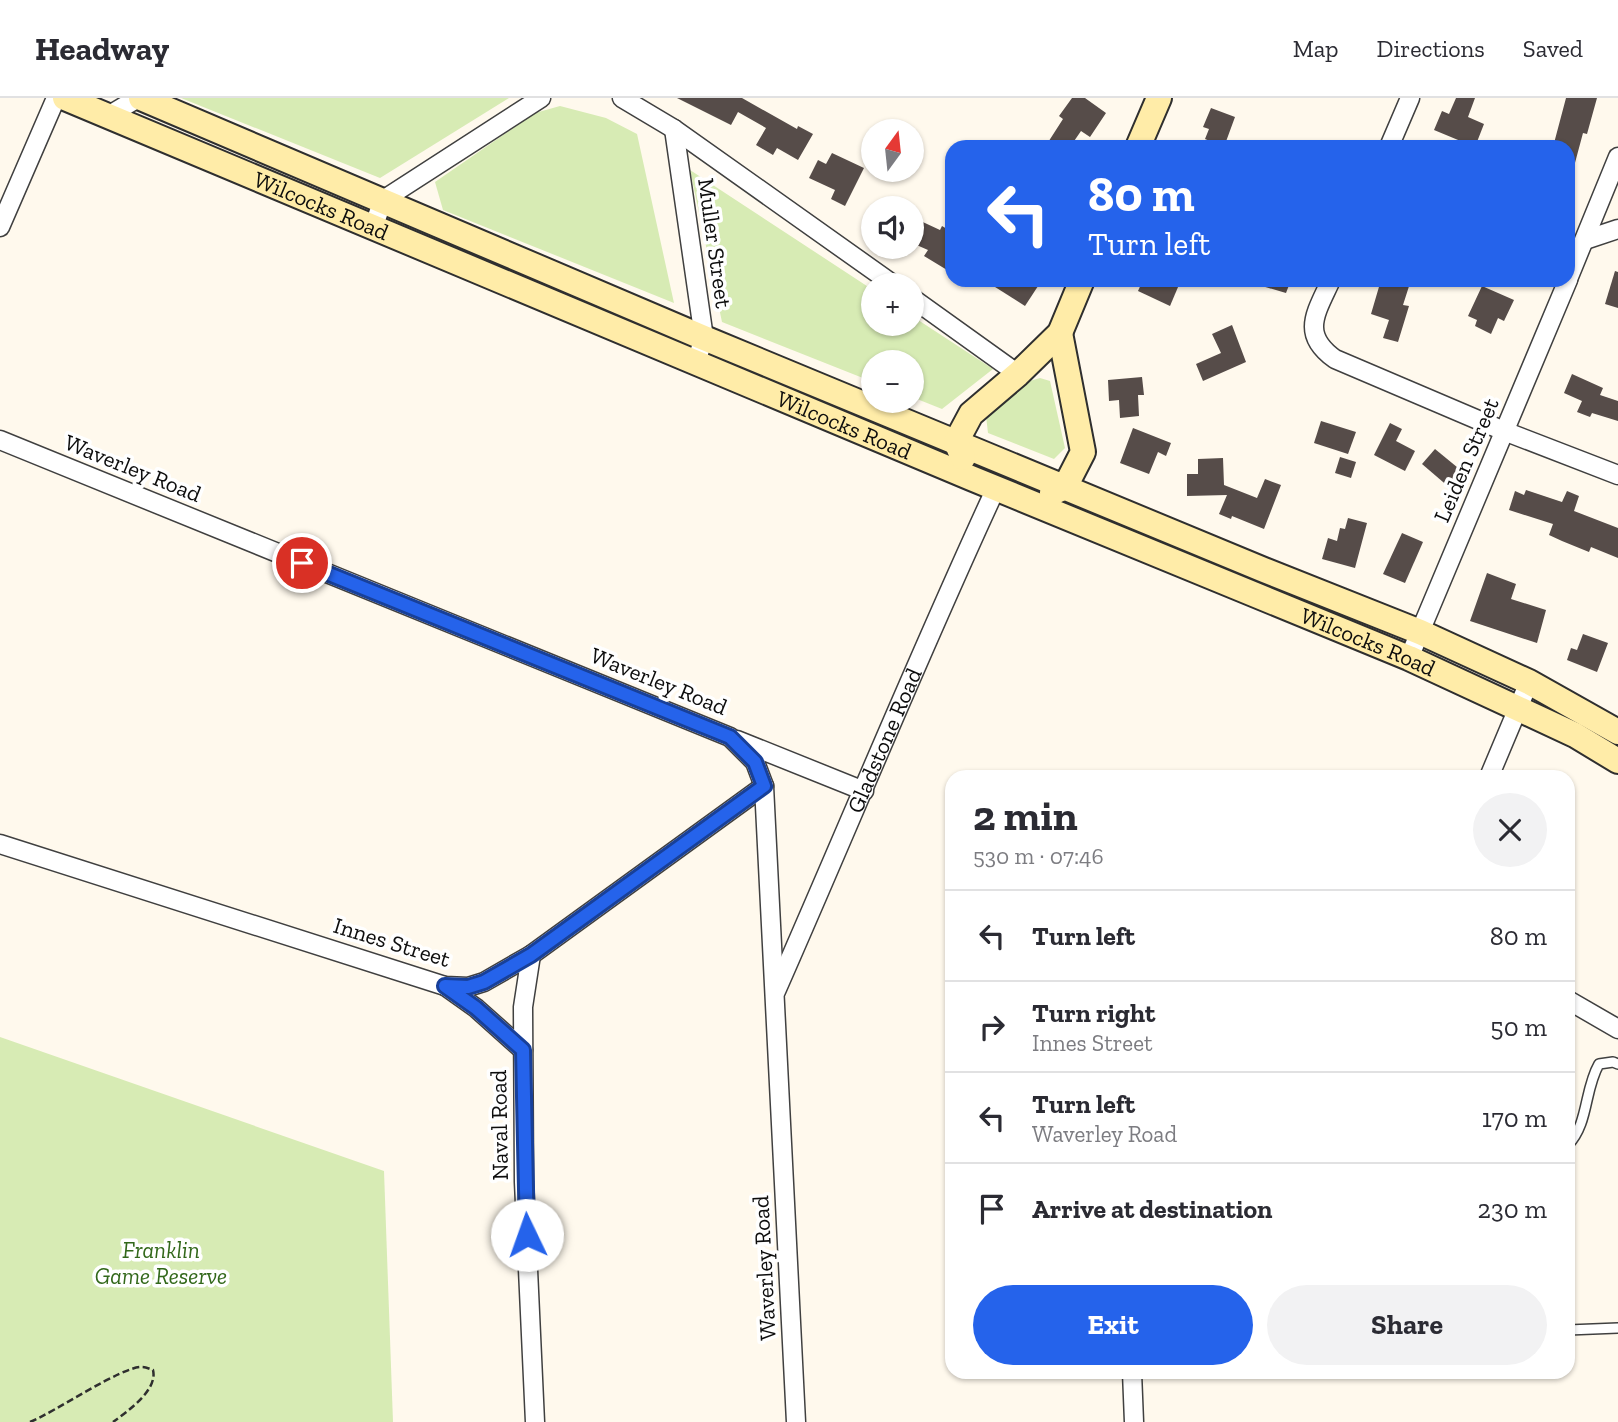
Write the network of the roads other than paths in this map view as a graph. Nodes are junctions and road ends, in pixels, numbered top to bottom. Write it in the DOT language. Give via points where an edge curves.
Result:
graph roads {
  1 [pos="56,98"];
  2 [pos="65,98"];
  3 [pos="139,98"];
  4 [pos="541,98"];
  5 [pos="622,98"];
  6 [pos="1159,98"];
  7 [pos="1410,98"];
  8 [pos="108,116"];
  9 [pos="674,129"];
  10 [pos="1141,140"];
  11 [pos="1392,140"];
  12 [pos="1618,158"];
  13 [pos="383,201"];
  14 [pos="0,227"];
  15 [pos="373,228"];
  16 [pos="1618,229"];
  17 [pos="1585,240"];
  18 [pos="1575,264"];
  19 [pos="877,273"];
  20 [pos="1080,287"];
  21 [pos="1328,287"];
  22 [pos="1565,287"];
  23 [pos="924,307"];
  24 [pos="1060,333"];
  25 [pos="704,338"];
  26 [pos="696,362"];
  27 [pos="1018,374"];
  28 [pos="1504,431"];
  29 [pos="0,440"];
  30 [pos="956,442"];
  31 [pos="1618,475"];
  32 [pos="971,478"];
  33 [pos="1065,487"];
  34 [pos="996,488"];
  35 [pos="1031,502"];
  36 [pos="1264,570"];
  37 [pos="1256,593"];
  38 [pos="1420,632"];
  39 [pos="1409,658"];
  40 [pos="1529,682"];
  41 [pos="1518,708"];
  42 [pos="1618,732"];
  43 [pos="730,737"];
  44 [pos="1618,761"];
  45 [pos="1492,770"];
  46 [pos="764,786"];
  47 [pos="864,792"];
  48 [pos="0,844"];
  49 [pos="531,955"];
  50 [pos="445,986"];
  51 [pos="775,995"];
  52 [pos="1575,1004"];
  53 [pos="1618,1029"];
  54 [pos="523,1050"];
  55 [pos="1618,1064"];
  56 [pos="1575,1137"];
  57 [pos="1618,1328"];
  58 [pos="1575,1330"];
  59 [pos="1132,1379"];
  60 [pos="535,1422"];
  61 [pos="796,1422"];
  62 [pos="1134,1422"];
  1 -- 14 [label="street"];
  2 -- 8 [label="street, Wilcocks Road"];
  3 -- 8 [label="street"];
  3 -- 13 [label="street, Wilcocks Road"];
  4 -- 13 [label="street"];
  5 -- 9 [label="street"];
  6 -- 10 [label="street"];
  7 -- 11 [label="street"];
  8 -- 15 [label="street, Wilcocks Road"];
  9 -- 19 [label="street"];
  9 -- 25 [label="street, Muller Street"];
  12 -- 17 [label="street, Leiden Street"];
  13 -- 15 [label="street"];
  13 -- 25 [label="street, Wilcocks Road"];
  15 -- 26 [label="street, Wilcocks Road"];
  16 -- 17 [label="street"];
  17 -- 18 [label="street, Leiden Street"];
  20 -- 24 [label="street"];
  21 -- 28 [label="street" via="1313,328 1326,353"];
  22 -- 28 [label="street, Leiden Street"];
  23 -- 27 [label="street"];
  24 -- 27 [label="street"];
  24 -- 33 [label="street" via="1083,452"];
  25 -- 26 [label="street, Muller Street"];
  25 -- 30 [label="street, Wilcocks Road"];
  26 -- 32 [label="street, Wilcocks Road"];
  27 -- 30 [label="street" via="971,414"];
  28 -- 31 [label="street"];
  28 -- 38 [label="street, Leiden Street"];
  29 -- 43 [label="street, Waverley Road"];
  30 -- 32 [label="street"];
  30 -- 33 [label="street, Wilcocks Road"];
  32 -- 34 [label="street, Wilcocks Road"];
  33 -- 35 [label="street"];
  33 -- 36 [label="street, Wilcocks Road"];
  34 -- 35 [label="street, Wilcocks Road"];
  34 -- 47 [label="street, Gladstone Road" via="930,631"];
  35 -- 37 [label="street, Wilcocks Road"];
  36 -- 37 [label="street"];
  36 -- 38 [label="street, Wilcocks Road"];
  37 -- 39 [label="street, Wilcocks Road"];
  38 -- 39 [label="street, Leiden Street"];
  38 -- 40 [label="street, Wilcocks Road"];
  39 -- 41 [label="street, Wilcocks Road"];
  40 -- 41 [label="street"];
  40 -- 42 [label="street, Wilcocks Road"];
  41 -- 44 [label="street, Wilcocks Road"];
  41 -- 45 [label="street"];
  43 -- 46 [label="street, Waverley Road" via="755,762"];
  43 -- 47 [label="street"];
  46 -- 49 [label="street, Innes Street"];
  46 -- 51 [label="street, Waverley Road"];
  47 -- 51 [label="street, Gladstone Road"];
  48 -- 50 [label="street, Innes Street"];
  49 -- 50 [label="street, Innes Street" via="484,982"];
  49 -- 54 [label="street, Naval Road" via="523,1007"];
  50 -- 54 [label="street"];
  51 -- 61 [label="street, Waverley Road"];
  52 -- 53 [label="street"];
  54 -- 60 [label="street, Naval Road"];
  55 -- 56 [label="lane" via="1598,1064"];
  57 -- 58 [label="lane"];
  59 -- 62 [label="street"];
}
